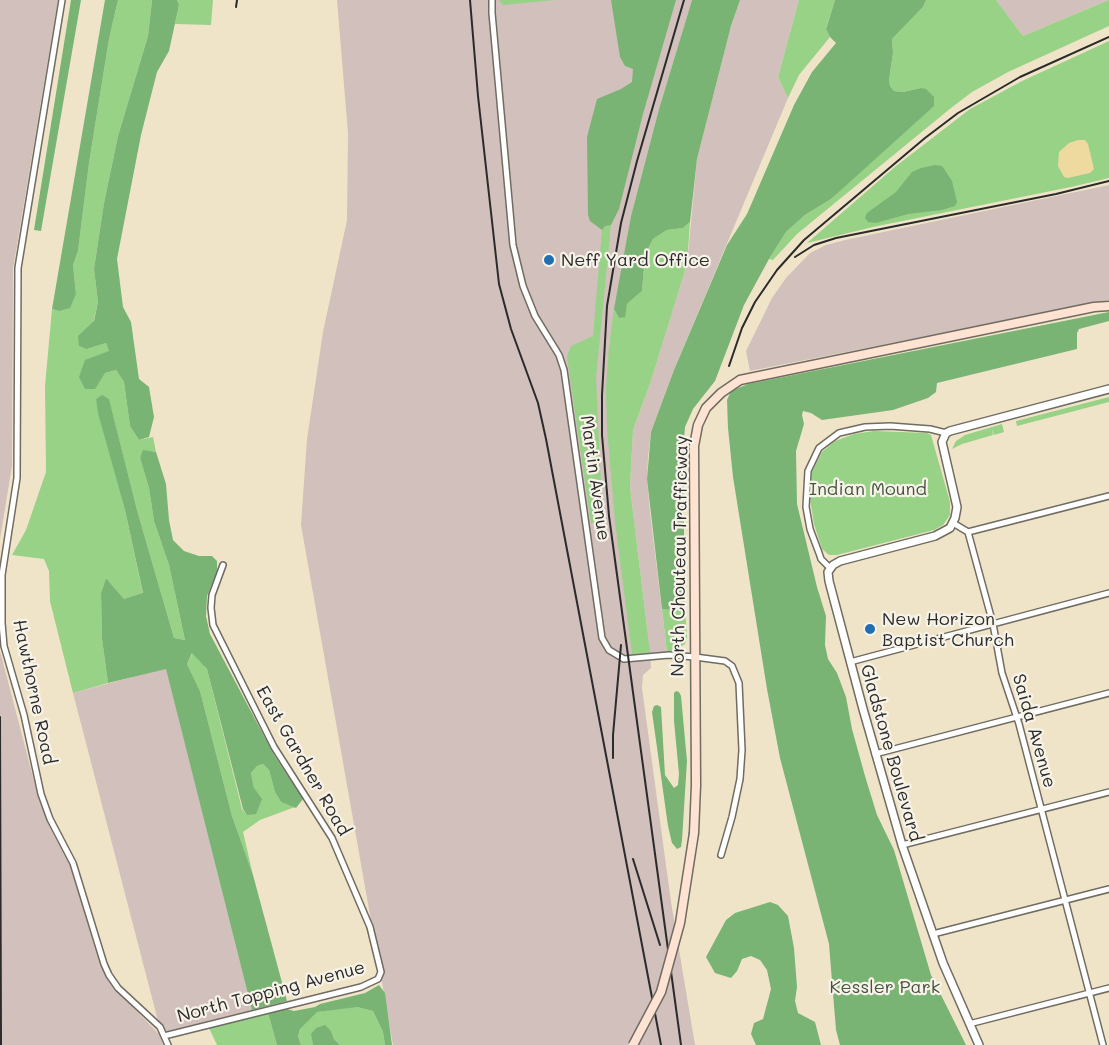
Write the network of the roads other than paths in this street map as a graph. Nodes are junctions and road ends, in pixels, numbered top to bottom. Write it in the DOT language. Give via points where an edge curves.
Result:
graph roads {
  1 [pos="62,0"];
  2 [pos="492,0"];
  3 [pos="1109,306"];
  4 [pos="1109,389"];
  5 [pos="946,434"];
  6 [pos="1109,496"];
  7 [pos="953,523"];
  8 [pos="968,532"];
  9 [pos="223,565"];
  10 [pos="830,568"];
  11 [pos="1109,593"];
  12 [pos="993,624"];
  13 [pos="695,657"];
  14 [pos="850,662"];
  15 [pos="1109,693"];
  16 [pos="1017,717"];
  17 [pos="875,754"];
  18 [pos="1109,792"];
  19 [pos="1041,809"];
  20 [pos="902,845"];
  21 [pos="720,855"];
  22 [pos="1109,889"];
  23 [pos="1065,900"];
  24 [pos="933,934"];
  25 [pos="381,972"];
  26 [pos="1109,988"];
  27 [pos="1089,994"];
  28 [pos="969,1024"];
  29 [pos="164,1036"];
  30 [pos="168,1045"];
  31 [pos="633,1045"];
  32 [pos="979,1045"];
  33 [pos="1102,1045"];
  1 -- 29 [label="street, Hawthorne Road" via="18,268 17,478 2,575 4,646 41,794 73,863 104,964 118,988 160,1027"];
  2 -- 13 [label="street, Martin Avenue" via="513,245 535,316 562,361 602,638 620,658"];
  3 -- 13 [label="main road, North Chouteau Trafficway" via="740,380 721,393 706,408 694,446"];
  4 -- 5 [label="street"];
  5 -- 7 [label="street" via="942,447 957,507"];
  5 -- 10 [label="street, Gladstone Boulevard" via="890,426 856,428 832,437 819,448 810,464 806,489 808,521 821,559"];
  6 -- 8 [label="street"];
  7 -- 8 [label="street"];
  7 -- 10 [label="street" via="940,534 840,561"];
  8 -- 12 [label="street, Saida Avenue"];
  9 -- 25 [label="street, East Gardner Road" via="212,595 213,625 274,747 332,838 370,927"];
  10 -- 14 [label="street, Gladstone Boulevard" via="829,581"];
  11 -- 12 [label="street"];
  12 -- 14 [label="street"];
  12 -- 16 [label="street, Saida Avenue" via="1002,673"];
  13 -- 21 [label="street, Martin Avenue" via="726,661 739,683 740,779"];
  13 -- 31 [label="main road, North Chouteau Trafficway, bridge" via="694,832 680,923 661,992"];
  14 -- 17 [label="street, Gladstone Boulevard"];
  15 -- 16 [label="street"];
  16 -- 17 [label="street"];
  16 -- 19 [label="street, Saida Avenue"];
  17 -- 20 [label="street, Gladstone Boulevard"];
  18 -- 19 [label="street"];
  19 -- 20 [label="street"];
  19 -- 23 [label="street, Saida Avenue"];
  20 -- 24 [label="street, Gladstone Boulevard"];
  22 -- 23 [label="street"];
  23 -- 24 [label="street"];
  23 -- 27 [label="street, Saida Avenue"];
  24 -- 28 [label="street, Gladstone Boulevard"];
  25 -- 29 [label="street, North Topping Avenue" via="378,979 361,987"];
  26 -- 27 [label="street"];
  27 -- 28 [label="street"];
  27 -- 33 [label="street, Saida Avenue"];
  28 -- 32 [label="street, Gladstone Boulevard"];
  29 -- 30 [label="street, Hawthorne Road"];
}
